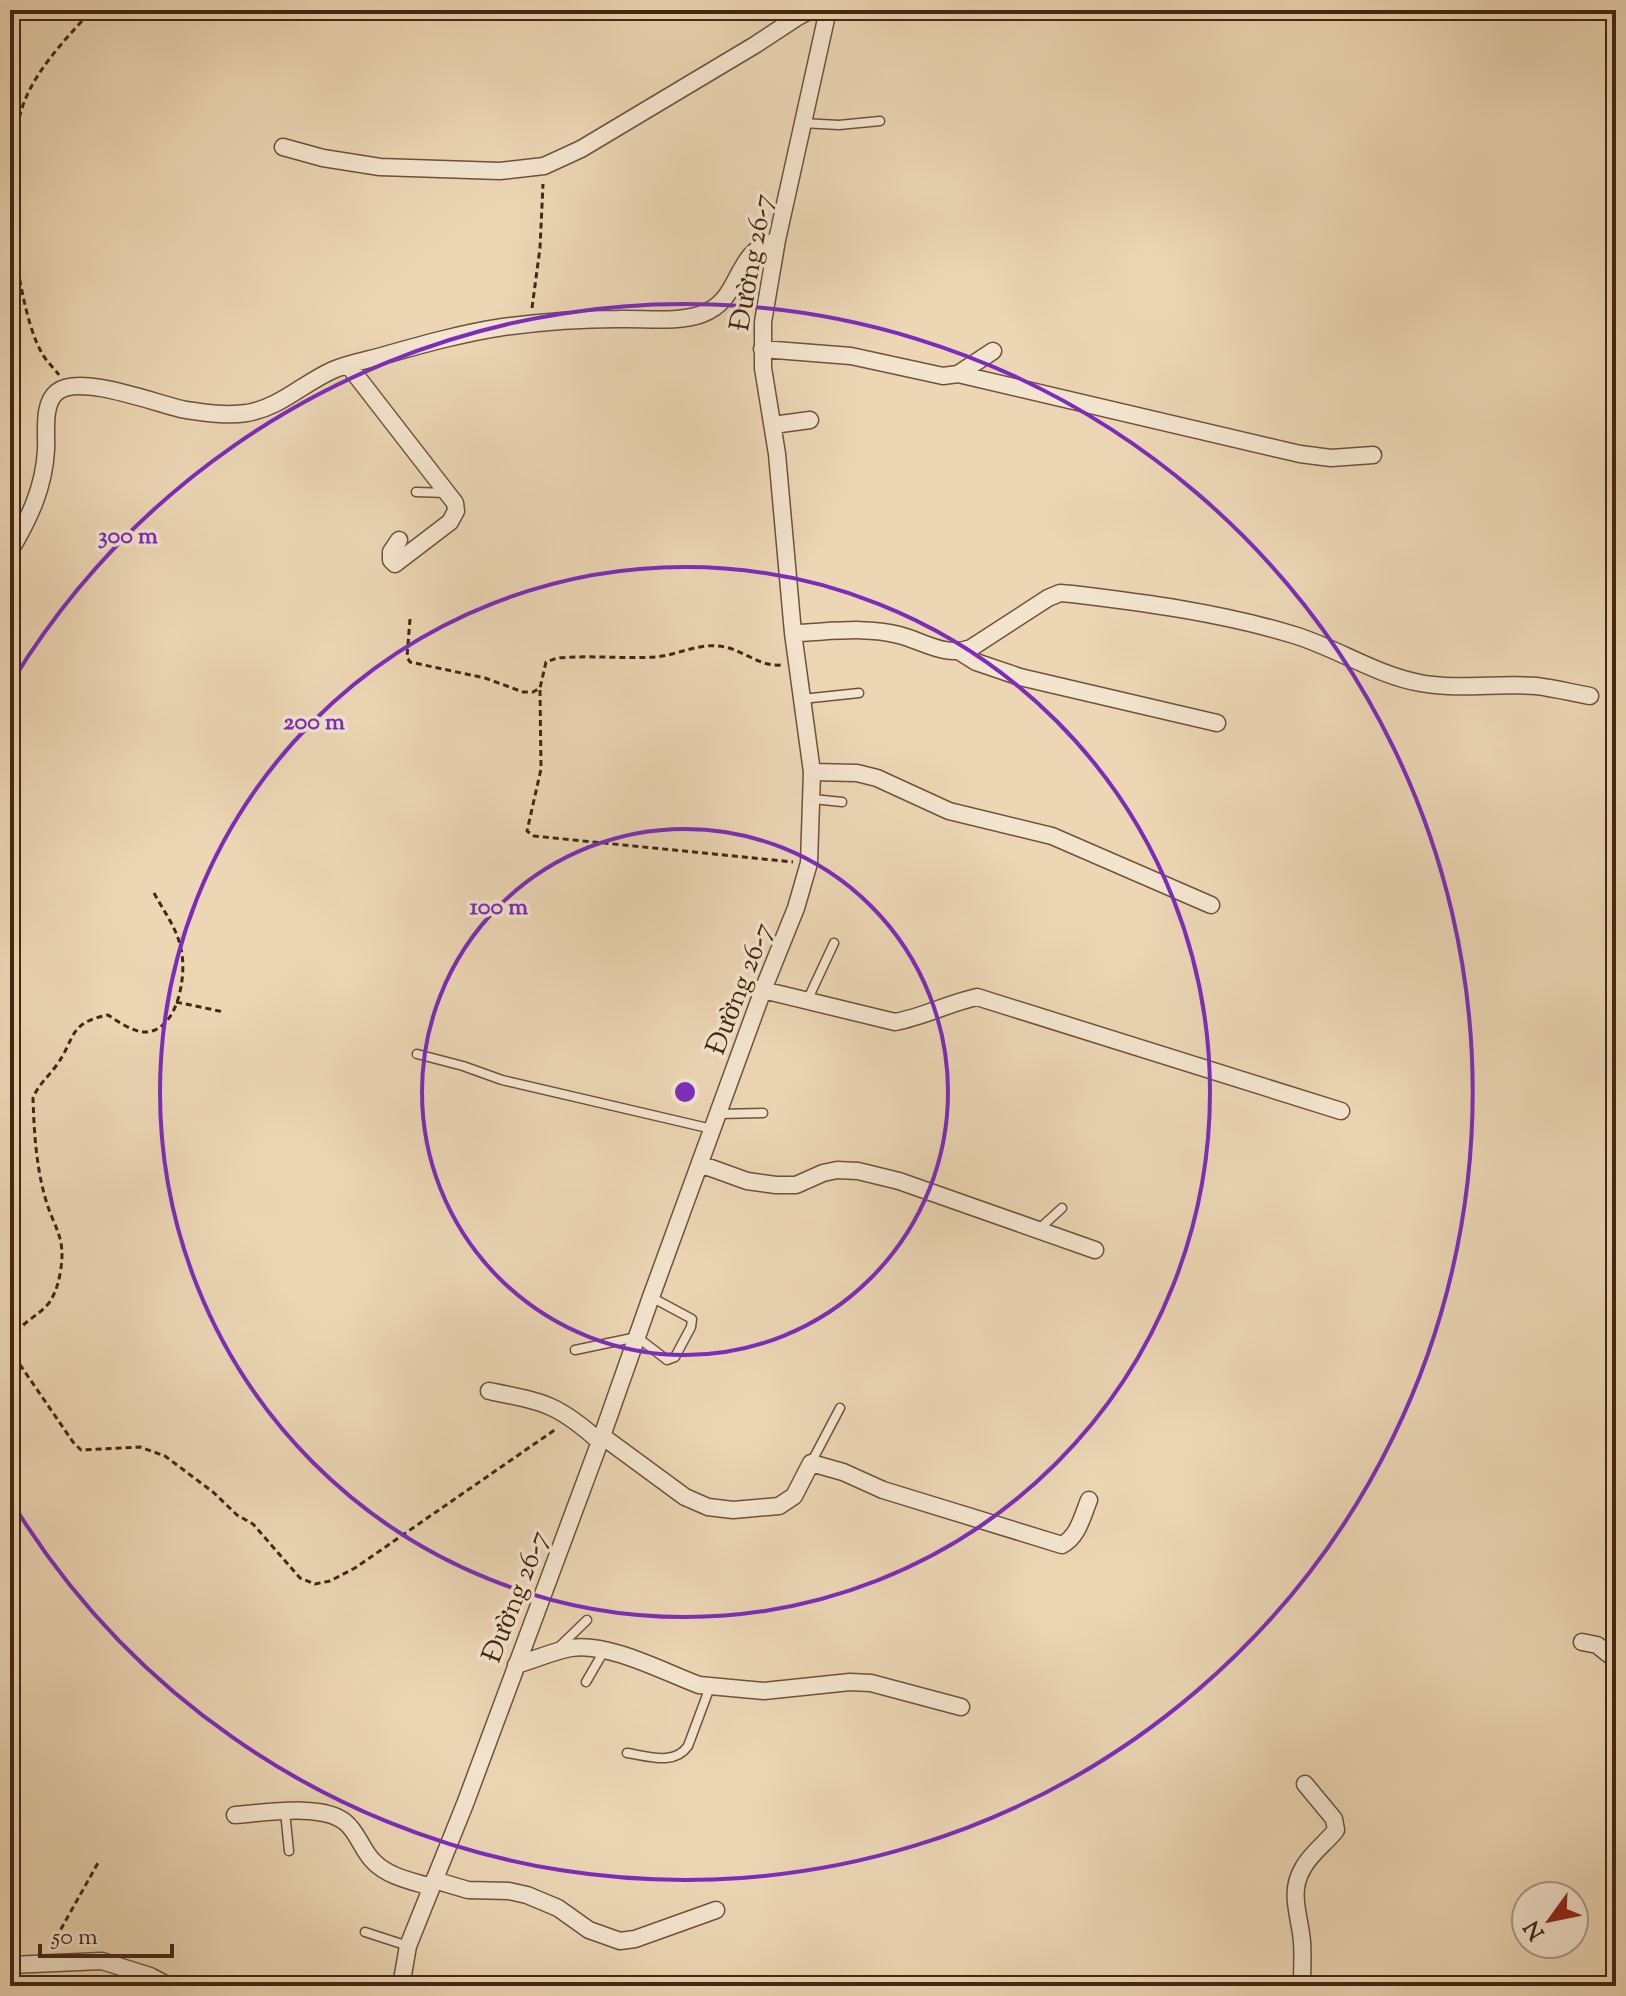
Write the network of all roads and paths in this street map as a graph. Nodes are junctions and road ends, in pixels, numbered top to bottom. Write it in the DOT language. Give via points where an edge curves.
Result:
graph roads {
  1 [pos="92,10"];
  2 [pos="820,10"];
  3 [pos="828,10"];
  4 [pos="880,121"];
  5 [pos="802,123"];
  6 [pos="283,147"];
  7 [pos="544,166"];
  8 [pos="10,207"];
  9 [pos="10,220"];
  10 [pos="777,240"];
  11 [pos="529,324"];
  12 [pos="762,349"];
  13 [pos="993,351"];
  14 [pos="348,365"];
  15 [pos="958,374"];
  16 [pos="69,387"];
  17 [pos="810,420"];
  18 [pos="773,425"];
  19 [pos="1373,455"];
  20 [pos="416,492"];
  21 [pos="448,493"];
  22 [pos="399,540"];
  23 [pos="10,551"];
  24 [pos="410,619"];
  25 [pos="793,633"];
  26 [pos="960,652"];
  27 [pos="797,664"];
  28 [pos="540,688"];
  29 [pos="859,693"];
  30 [pos="1590,696"];
  31 [pos="801,699"];
  32 [pos="1217,723"];
  33 [pos="812,772"];
  34 [pos="813,799"];
  35 [pos="842,802"];
  36 [pos="809,863"];
  37 [pos="154,893"];
  38 [pos="1211,905"];
  39 [pos="834,943"];
  40 [pos="763,990"];
  41 [pos="806,1001"];
  42 [pos="176,1002"];
  43 [pos="224,1012"];
  44 [pos="417,1054"];
  45 [pos="1341,1111"];
  46 [pos="763,1113"];
  47 [pos="716,1122"];
  48 [pos="700,1164"];
  49 [pos="1062,1208"];
  50 [pos="1038,1230"];
  51 [pos="1095,1250"];
  52 [pos="10,1269"];
  53 [pos="651,1297"];
  54 [pos="17,1331"];
  55 [pos="637,1337"];
  56 [pos="11,1341"];
  57 [pos="575,1350"];
  58 [pos="489,1391"];
  59 [pos="840,1408"];
  60 [pos="573,1418"];
  61 [pos="601,1439"];
  62 [pos="811,1463"];
  63 [pos="1089,1500"];
  64 [pos="587,1620"];
  65 [pos="1582,1642"];
  66 [pos="604,1650"];
  67 [pos="552,1654"];
  68 [pos="1616,1660"];
  69 [pos="516,1665"];
  70 [pos="586,1682"];
  71 [pos="710,1687"];
  72 [pos="961,1707"];
  73 [pos="627,1753"];
  74 [pos="1305,1784"];
  75 [pos="285,1812"];
  76 [pos="235,1815"];
  77 [pos="289,1851"];
  78 [pos="99,1861"];
  79 [pos="432,1884"];
  80 [pos="716,1910"];
  81 [pos="365,1932"];
  82 [pos="408,1946"];
  83 [pos="41,1964"];
  84 [pos="10,1965"];
  85 [pos="169,1986"];
  86 [pos="401,1986"];
  87 [pos="1302,1986"];
  1 -- 8 [label="path" via="28,92 19,117"];
  2 -- 7 [label="street" via="796,18 581,149"];
  3 -- 5 [label="street, Đường 26-7"];
  4 -- 5 [label="lane"];
  5 -- 10 [label="street, Đường 26-7"];
  6 -- 7 [label="street" via="380,167 500,171"];
  7 -- 11 [label="path"];
  9 -- 16 [label="path" via="33,329 42,354"];
  10 -- 11 [label="street" via="752,254 729,296 704,313"];
  10 -- 12 [label="street, Đường 26-7" via="764,305"];
  11 -- 14 [label="street" via="462,334"];
  12 -- 15 [label="street" via="821,352 943,376"];
  12 -- 18 [label="street, Đường 26-7"];
  13 -- 15 [label="street"];
  14 -- 16 [label="street" via="279,403 238,414"];
  14 -- 21 [label="street"];
  15 -- 19 [label="street" via="1300,454"];
  16 -- 23 [label="street" via="55,394 48,406 42,485"];
  17 -- 18 [label="street"];
  18 -- 25 [label="street, Đường 26-7"];
  20 -- 21 [label="lane"];
  21 -- 22 [label="street" via="456,511 450,522 395,564 391,552"];
  24 -- 28 [label="path" via="407,657 414,665 459,671 523,692"];
  25 -- 26 [label="street" via="884,633"];
  25 -- 27 [label="street, Đường 26-7"];
  26 -- 30 [label="street" via="1060,593 1151,603 1254,624 1419,683 1538,686"];
  26 -- 32 [label="street" via="1020,677"];
  27 -- 28 [label="path" via="757,662 719,645 656,657 557,658 546,662"];
  27 -- 31 [label="street, Đường 26-7"];
  28 -- 36 [label="path" via="541,769 527,831 534,836"];
  29 -- 31 [label="lane"];
  31 -- 33 [label="street, Đường 26-7"];
  33 -- 34 [label="street, Đường 26-7"];
  33 -- 38 [label="street" via="877,778 949,811 1052,836"];
  34 -- 35 [label="lane"];
  34 -- 36 [label="street, Đường 26-7"];
  36 -- 40 [label="street, Đường 26-7"];
  37 -- 42 [label="path" via="181,947 184,963"];
  39 -- 41 [label="lane"];
  40 -- 41 [label="street"];
  40 -- 47 [label="street, Đường 26-7"];
  41 -- 45 [label="street" via="895,1022 977,997"];
  42 -- 43 [label="path"];
  42 -- 54 [label="path" via="170,1019 145,1033 108,1015 91,1018 70,1037 56,1066 36,1089 38,1165 63,1241 62,1256 56,1292"];
  44 -- 47 [label="lane" via="502,1080"];
  46 -- 47 [label="lane"];
  47 -- 48 [label="street, Đường 26-7"];
  48 -- 50 [label="street" via="776,1185 796,1185 837,1170 858,1171"];
  48 -- 53 [label="street, Đường 26-7"];
  49 -- 50 [label="lane"];
  50 -- 51 [label="street"];
  52 -- 54 [label="path"];
  53 -- 55 [label="street, Đường 26-7"];
  53 -- 55 [label="lane" via="692,1319 691,1327 675,1357 667,1360"];
  54 -- 56 [label="path"];
  55 -- 57 [label="lane"];
  55 -- 61 [label="street, Đường 26-7"];
  56 -- 60 [label="path" via="14,1356 81,1450 140,1447 165,1456 253,1524 300,1578 315,1584 355,1568"];
  58 -- 60 [label="street" via="544,1403"];
  59 -- 62 [label="lane"];
  60 -- 61 [label="street"];
  61 -- 62 [label="street" via="708,1507 779,1506 794,1496"];
  61 -- 69 [label="street, Đường 26-7"];
  62 -- 63 [label="street" via="1062,1545 1071,1541"];
  64 -- 67 [label="lane"];
  65 -- 68 [label="street" via="1597,1645"];
  66 -- 67 [label="street" via="570,1648"];
  66 -- 70 [label="lane"];
  66 -- 71 [label="street"];
  67 -- 69 [label="street"];
  69 -- 79 [label="street, Đường 26-7"];
  71 -- 72 [label="street" via="764,1691 871,1683"];
  71 -- 73 [label="lane" via="683,1754 675,1759"];
  74 -- 87 [label="street" via="1334,1819 1336,1830 1311,1855 1296,1885"];
  75 -- 76 [label="street"];
  75 -- 77 [label="lane"];
  75 -- 79 [label="street" via="326,1813 345,1822 374,1862 391,1874"];
  78 -- 83 [label="path"];
  79 -- 80 [label="street" via="527,1895 620,1941"];
  79 -- 82 [label="street, Đường 26-7"];
  81 -- 82 [label="lane"];
  82 -- 86 [label="street, Đường 26-7"];
  83 -- 84 [label="street"];
  83 -- 85 [label="street" via="102,1961"];
}
